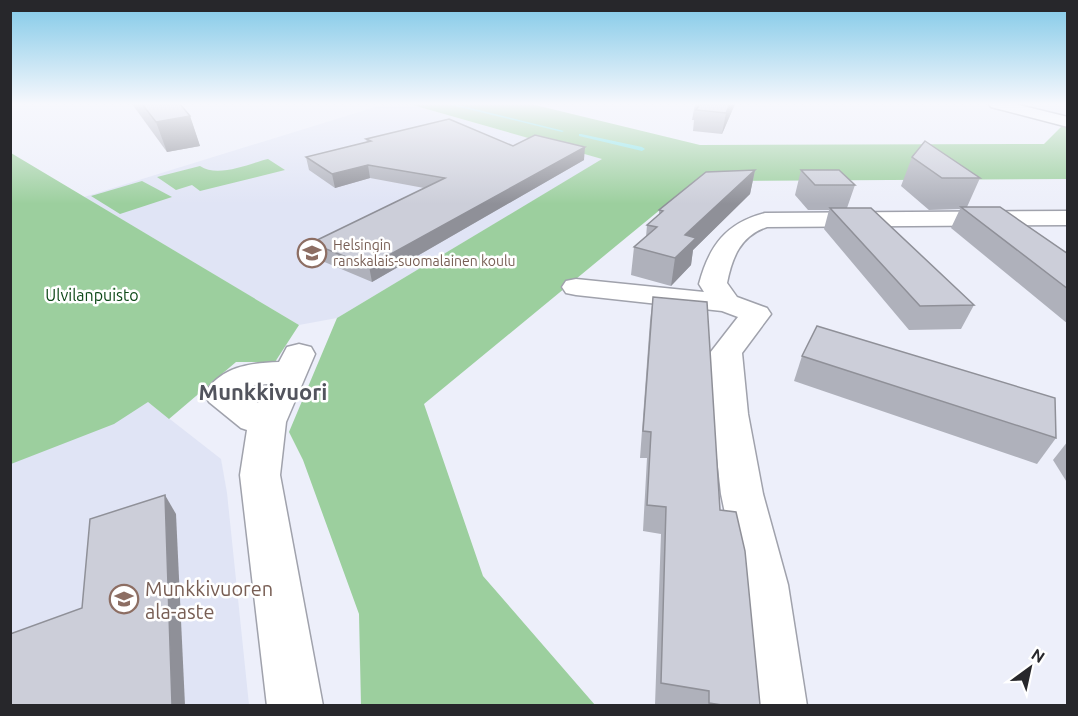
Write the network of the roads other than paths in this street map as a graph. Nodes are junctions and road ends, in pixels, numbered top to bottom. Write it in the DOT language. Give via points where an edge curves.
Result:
graph roads {
  1 [pos="1068,218"];
  2 [pos="576,287"];
  3 [pos="727,303"];
  4 [pos="267,422"];
  5 [pos="295,705"];
  6 [pos="779,705"];
  1 -- 3 [label="street" via="765,220 753,223 731,239 717,259 713,284"];
  2 -- 3 [label="street"];
  3 -- 6 [label="street" via="756,314 726,353 742,494 764,585"];
  4 -- 4 [label="street" via="294,363 234,379 222,394 254,420"];
  4 -- 5 [label="street" via="260,475"];
}
